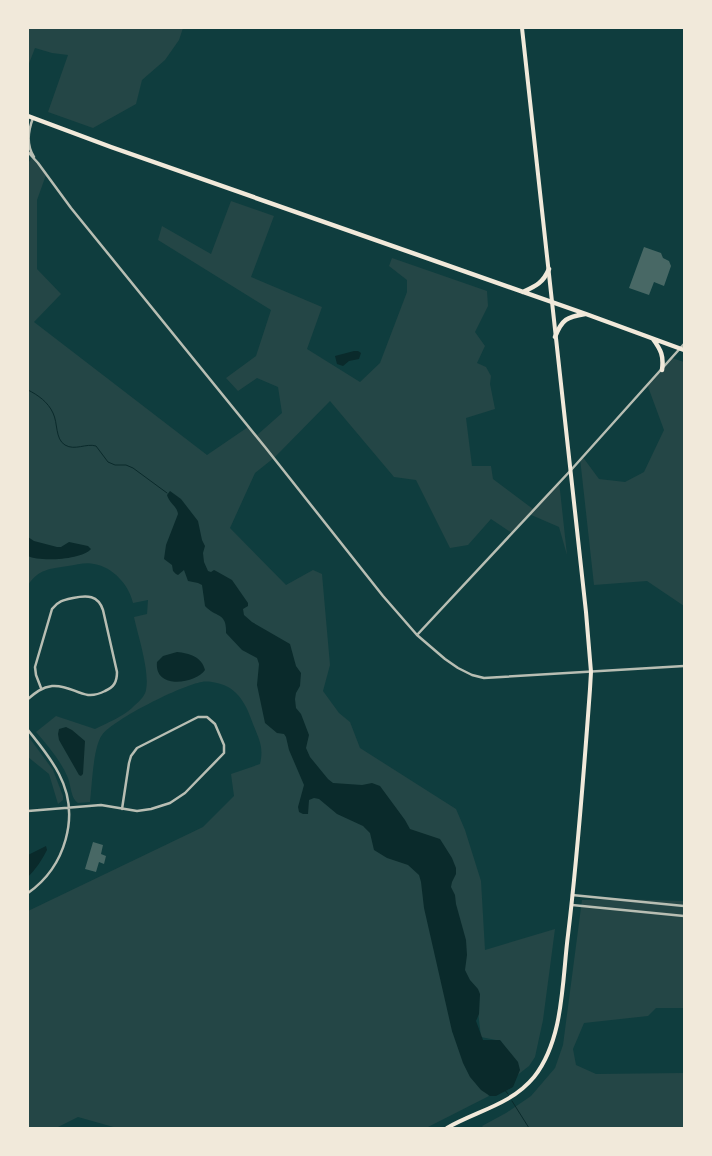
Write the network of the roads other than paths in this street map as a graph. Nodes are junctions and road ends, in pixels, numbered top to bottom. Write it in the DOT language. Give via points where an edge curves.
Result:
graph roads {
  1 [pos="522,28"];
  2 [pos="28,116"];
  3 [pos="34,118"];
  4 [pos="28,152"];
  5 [pos="38,163"];
  6 [pos="549,269"];
  7 [pos="523,292"];
  8 [pos="552,302"];
  9 [pos="586,314"];
  10 [pos="556,337"];
  11 [pos="652,338"];
  12 [pos="684,344"];
  13 [pos="682,349"];
  14 [pos="662,370"];
  15 [pos="571,470"];
  16 [pos="417,635"];
  17 [pos="684,666"];
  18 [pos="591,672"];
  19 [pos="41,688"];
  20 [pos="28,699"];
  21 [pos="28,730"];
  22 [pos="69,807"];
  23 [pos="122,809"];
  24 [pos="28,810"];
  25 [pos="28,893"];
  26 [pos="572,895"];
  27 [pos="572,904"];
  28 [pos="684,906"];
  29 [pos="684,916"];
  30 [pos="446,1128"];
  1 -- 6 [label="main road"];
  2 -- 3 [label="main road"];
  3 -- 5 [label="street" via="28,136 31,152"];
  3 -- 7 [label="main road"];
  4 -- 5 [label="street"];
  5 -- 16 [label="street"];
  6 -- 7 [label="main road" via="539,285"];
  6 -- 8 [label="main road"];
  7 -- 8 [label="main road"];
  8 -- 9 [label="main road"];
  8 -- 10 [label="main road"];
  9 -- 10 [label="main road" via="566,319 559,326"];
  9 -- 11 [label="main road"];
  10 -- 15 [label="main road"];
  11 -- 13 [label="main road"];
  11 -- 14 [label="main road" via="662,351"];
  12 -- 13 [label="street"];
  13 -- 14 [label="street"];
  14 -- 15 [label="street"];
  15 -- 16 [label="street"];
  15 -- 18 [label="main road"];
  16 -- 18 [label="street" via="458,668 484,678"];
  17 -- 18 [label="street"];
  18 -- 26 [label="main road"];
  19 -- 19 [label="street" via="59,686 94,696 109,690 114,684 117,672 106,619 96,598 86,595 63,600 52,609 35,667"];
  19 -- 20 [label="street"];
  21 -- 22 [label="street" via="59,772"];
  22 -- 23 [label="street" via="101,805"];
  22 -- 24 [label="street"];
  22 -- 25 [label="street" via="68,830 59,857 46,877"];
  23 -- 23 [label="street" via="128,763 137,748 198,717 207,717 213,722 225,747 224,753 185,793 170,803 150,809"];
  26 -- 27 [label="main road"];
  26 -- 28 [label="street"];
  27 -- 29 [label="street"];
  27 -- 30 [label="main road" via="559,1010 553,1037 541,1066 508,1100"];
}
